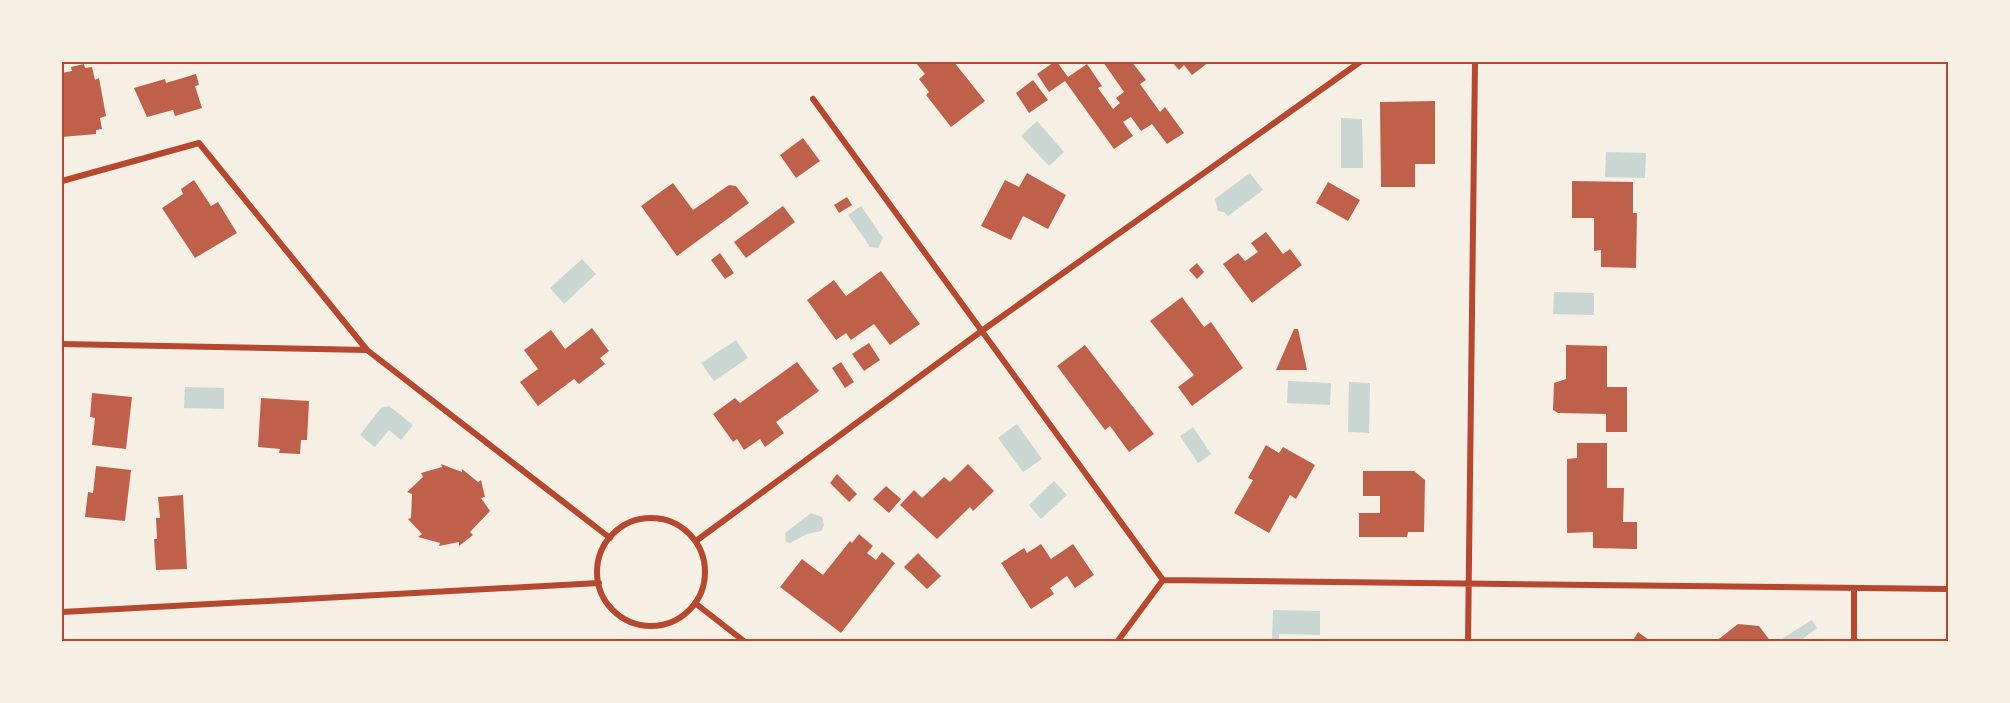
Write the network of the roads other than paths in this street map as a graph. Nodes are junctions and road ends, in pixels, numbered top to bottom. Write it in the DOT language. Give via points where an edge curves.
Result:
graph roads {
  1 [pos="1360,62"];
  2 [pos="1475,62"];
  3 [pos="813,99"];
  4 [pos="62,181"];
  5 [pos="983,330"];
  6 [pos="62,344"];
  7 [pos="367,350"];
  8 [pos="610,538"];
  9 [pos="696,541"];
  10 [pos="1163,580"];
  11 [pos="598,583"];
  12 [pos="1469,583"];
  13 [pos="1854,589"];
  14 [pos="1948,589"];
  15 [pos="695,603"];
  16 [pos="62,612"];
  17 [pos="745,642"];
  18 [pos="1117,642"];
  19 [pos="1468,642"];
  20 [pos="1854,642"];
  1 -- 5 [label="street"];
  2 -- 12 [label="street"];
  3 -- 5 [label="street"];
  4 -- 7 [label="street" via="199,143"];
  5 -- 9 [label="street"];
  5 -- 10 [label="street"];
  6 -- 7 [label="street"];
  7 -- 8 [label="street"];
  8 -- 9 [label="street" via="625,525 644,518 663,519 681,527"];
  8 -- 11 [label="street" via="601,551"];
  9 -- 15 [label="street" via="705,572 703,588"];
  10 -- 12 [label="street"];
  10 -- 18 [label="street"];
  11 -- 15 [label="street" via="616,613 649,626 683,616"];
  11 -- 16 [label="street"];
  12 -- 13 [label="street"];
  12 -- 19 [label="street"];
  13 -- 14 [label="street"];
  13 -- 20 [label="street"];
  15 -- 17 [label="street"];
}
